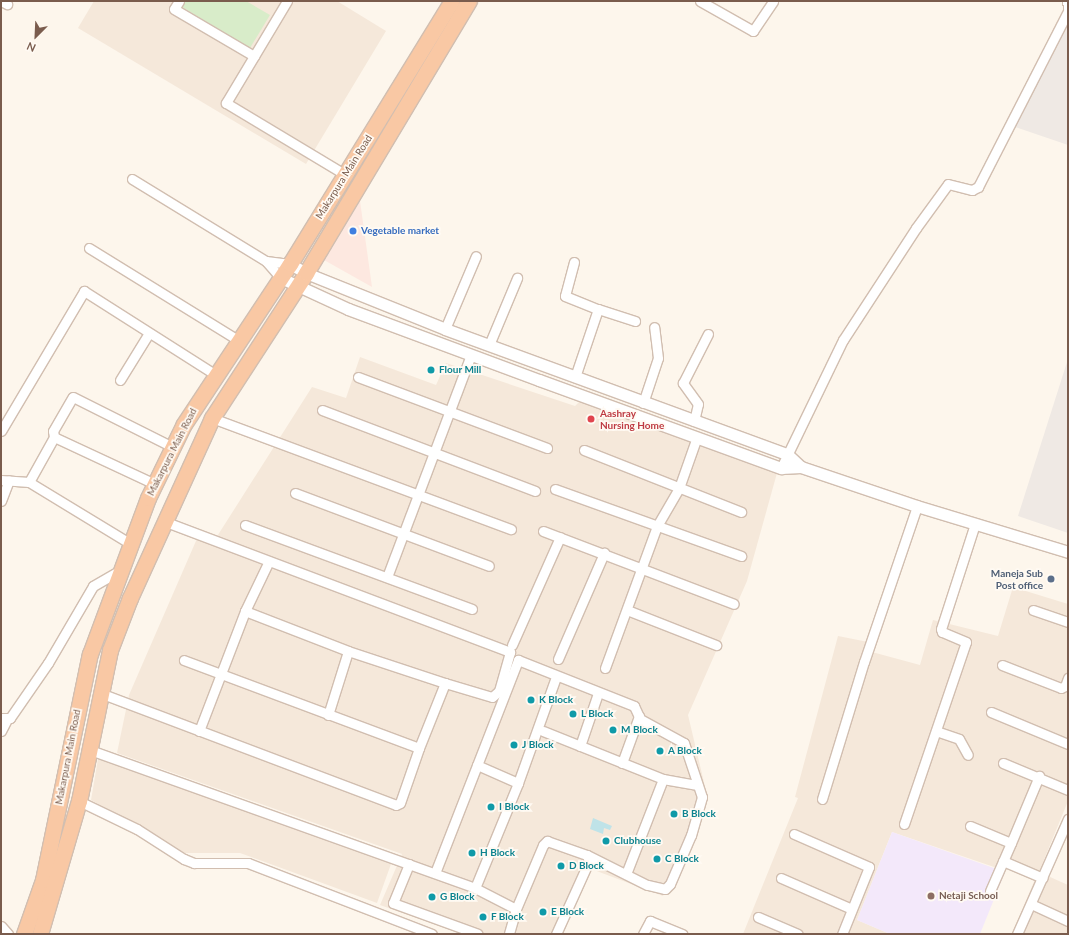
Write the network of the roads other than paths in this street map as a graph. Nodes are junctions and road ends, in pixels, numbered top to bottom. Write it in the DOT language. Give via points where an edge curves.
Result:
graph roads {
  1 [pos="179,1"];
  2 [pos="287,1"];
  3 [pos="452,1"];
  4 [pos="469,1"];
  5 [pos="700,1"];
  6 [pos="773,1"];
  7 [pos="1067,1"];
  8 [pos="1068,8"];
  9 [pos="1068,11"];
  10 [pos="254,56"];
  11 [pos="346,175"];
  12 [pos="132,179"];
  13 [pos="89,248"];
  14 [pos="476,256"];
  15 [pos="266,261"];
  16 [pos="574,262"];
  17 [pos="290,264"];
  18 [pos="306,273"];
  19 [pos="281,278"];
  20 [pos="517,278"];
  21 [pos="296,287"];
  22 [pos="598,309"];
  23 [pos="635,321"];
  24 [pos="654,327"];
  25 [pos="445,329"];
  26 [pos="149,332"];
  27 [pos="708,334"];
  28 [pos="238,340"];
  29 [pos="489,345"];
  30 [pos="471,355"];
  31 [pos="545,365"];
  32 [pos="216,375"];
  33 [pos="575,376"];
  34 [pos="358,377"];
  35 [pos="120,380"];
  36 [pos="539,380"];
  37 [pos="643,403"];
  38 [pos="322,410"];
  39 [pos="450,412"];
  40 [pos="212,418"];
  41 [pos="694,421"];
  42 [pos="1,431"];
  43 [pos="54,436"];
  44 [pos="697,437"];
  45 [pos="173,447"];
  46 [pos="547,448"];
  47 [pos="584,450"];
  48 [pos="434,453"];
  49 [pos="787,454"];
  50 [pos="801,467"];
  51 [pos="782,468"];
  52 [pos="5,480"];
  53 [pos="29,482"];
  54 [pos="155,484"];
  55 [pos="679,488"];
  56 [pos="555,489"];
  57 [pos="535,491"];
  58 [pos="295,493"];
  59 [pos="418,494"];
  60 [pos="1,501"];
  61 [pos="917,506"];
  62 [pos="742,512"];
  63 [pos="166,522"];
  64 [pos="245,524"];
  65 [pos="975,524"];
  66 [pos="657,526"];
  67 [pos="512,529"];
  68 [pos="543,531"];
  69 [pos="403,535"];
  70 [pos="560,537"];
  71 [pos="130,544"];
  72 [pos="1068,552"];
  73 [pos="604,553"];
  74 [pos="741,556"];
  75 [pos="269,561"];
  76 [pos="489,566"];
  77 [pos="643,568"];
  78 [pos="121,570"];
  79 [pos="387,578"];
  80 [pos="734,604"];
  81 [pos="472,609"];
  82 [pos="627,610"];
  83 [pos="1033,610"];
  84 [pos="245,611"];
  85 [pos="1068,622"];
  86 [pos="512,645"];
  87 [pos="716,645"];
  88 [pos="348,651"];
  89 [pos="558,659"];
  90 [pos="184,660"];
  91 [pos="1002,665"];
  92 [pos="605,668"];
  93 [pos="219,675"];
  94 [pos="556,678"];
  95 [pos="1068,678"];
  96 [pos="445,683"];
  97 [pos="100,693"];
  98 [pos="598,693"];
  99 [pos="991,712"];
  100 [pos="328,715"];
  101 [pos="639,716"];
  102 [pos="4,719"];
  103 [pos="1,731"];
  104 [pos="199,731"];
  105 [pos="543,731"];
  106 [pos="936,731"];
  107 [pos="1068,744"];
  108 [pos="580,746"];
  109 [pos="419,748"];
  110 [pos="90,750"];
  111 [pos="968,755"];
  112 [pos="622,763"];
  113 [pos="1004,763"];
  114 [pos="477,766"];
  115 [pos="1039,776"];
  116 [pos="663,779"];
  117 [pos="518,783"];
  118 [pos="696,785"];
  119 [pos="1068,790"];
  120 [pos="822,799"];
  121 [pos="79,801"];
  122 [pos="1068,819"];
  123 [pos="904,824"];
  124 [pos="970,826"];
  125 [pos="794,834"];
  126 [pos="1011,844"];
  127 [pos="587,855"];
  128 [pos="1003,861"];
  129 [pos="409,864"];
  130 [pos="435,873"];
  131 [pos="626,874"];
  132 [pos="781,878"];
  133 [pos="1043,878"];
  134 [pos="475,888"];
  135 [pos="990,891"];
  136 [pos="1032,904"];
  137 [pos="516,908"];
  138 [pos="852,909"];
  139 [pos="758,917"];
  140 [pos="1068,920"];
  141 [pos="1,926"];
  142 [pos="8,934"];
  143 [pos="24,934"];
  144 [pos="40,934"];
  145 [pos="432,934"];
  146 [pos="478,934"];
  147 [pos="509,934"];
  148 [pos="556,934"];
  149 [pos="643,934"];
  150 [pos="682,934"];
  151 [pos="798,934"];
  152 [pos="842,934"];
  153 [pos="1017,934"];
  1 -- 10 [label="street" via="174,9"];
  2 -- 10 [label="street"];
  3 -- 11 [label="highway, Makarpura Main Road"];
  4 -- 18 [label="highway, Makarpura Main Road"];
  5 -- 6 [label="street" via="753,31"];
  7 -- 8 [label="street"];
  9 -- 49 [label="street" via="978,187 972,190 948,184 843,340"];
  10 -- 11 [label="street" via="226,103"];
  11 -- 17 [label="highway, Makarpura Main Road"];
  12 -- 15 [label="street"];
  13 -- 28 [label="street"];
  14 -- 25 [label="street"];
  15 -- 17 [label="street"];
  15 -- 19 [label="street"];
  16 -- 22 [label="street" via="566,296"];
  17 -- 18 [label="street"];
  17 -- 19 [label="highway, Makarpura Main Road"];
  18 -- 21 [label="highway, Makarpura Main Road"];
  18 -- 25 [label="street"];
  19 -- 21 [label="street"];
  19 -- 28 [label="highway, Makarpura Main Road"];
  20 -- 29 [label="street"];
  21 -- 30 [label="street"];
  21 -- 40 [label="highway, Makarpura Main Road"];
  22 -- 23 [label="street"];
  22 -- 33 [label="street"];
  24 -- 37 [label="street" via="658,358"];
  25 -- 29 [label="street"];
  26 -- 32 [label="street"];
  26 -- 35 [label="street"];
  26 -- 42 [label="street" via="82,292"];
  27 -- 41 [label="street" via="683,383 698,404"];
  28 -- 32 [label="highway, Makarpura Main Road"];
  29 -- 31 [label="street"];
  30 -- 36 [label="street"];
  30 -- 39 [label="street"];
  31 -- 33 [label="street"];
  31 -- 36 [label="street"];
  32 -- 45 [label="highway, Makarpura Main Road" via="184,424"];
  33 -- 37 [label="street"];
  34 -- 39 [label="street"];
  36 -- 44 [label="street"];
  37 -- 41 [label="street"];
  38 -- 48 [label="street"];
  39 -- 46 [label="street"];
  39 -- 48 [label="street"];
  40 -- 59 [label="street"];
  40 -- 63 [label="highway, Makarpura Main Road"];
  41 -- 49 [label="street"];
  43 -- 45 [label="street" via="54,431 73,397"];
  43 -- 53 [label="street"];
  43 -- 54 [label="street"];
  44 -- 51 [label="street"];
  44 -- 55 [label="street"];
  45 -- 54 [label="highway, Makarpura Main Road"];
  47 -- 55 [label="street"];
  48 -- 57 [label="street"];
  48 -- 59 [label="street"];
  49 -- 50 [label="street"];
  49 -- 51 [label="street"];
  50 -- 51 [label="street"];
  50 -- 61 [label="street"];
  52 -- 53 [label="street"];
  52 -- 60 [label="street"];
  53 -- 71 [label="street"];
  54 -- 71 [label="highway, Makarpura Main Road"];
  55 -- 62 [label="street"];
  55 -- 66 [label="street"];
  56 -- 66 [label="street"];
  58 -- 69 [label="street"];
  59 -- 67 [label="street"];
  59 -- 69 [label="street"];
  61 -- 65 [label="street"];
  61 -- 120 [label="street" via="864,662"];
  63 -- 75 [label="street"];
  63 -- 97 [label="highway, Makarpura Main Road" via="120,621"];
  64 -- 79 [label="street"];
  65 -- 72 [label="street"];
  65 -- 106 [label="street" via="941,629 942,632 966,642"];
  66 -- 74 [label="street"];
  66 -- 77 [label="street"];
  68 -- 70 [label="street"];
  69 -- 76 [label="street"];
  69 -- 79 [label="street"];
  70 -- 73 [label="street"];
  70 -- 86 [label="street"];
  71 -- 78 [label="highway, Makarpura Main Road"];
  73 -- 77 [label="street"];
  73 -- 89 [label="street"];
  75 -- 84 [label="street"];
  75 -- 96 [label="street" via="510,652 499,690 492,697"];
  77 -- 80 [label="street"];
  77 -- 82 [label="street"];
  78 -- 102 [label="street" via="93,586 48,663"];
  78 -- 143 [label="highway, Makarpura Main Road" via="87,667 44,880"];
  79 -- 81 [label="street"];
  82 -- 87 [label="street"];
  82 -- 92 [label="street"];
  83 -- 85 [label="street"];
  84 -- 88 [label="street"];
  84 -- 93 [label="street"];
  88 -- 96 [label="street"];
  88 -- 100 [label="street"];
  90 -- 93 [label="street"];
  91 -- 95 [label="street" via="1061,688"];
  93 -- 100 [label="street"];
  93 -- 104 [label="street"];
  94 -- 98 [label="street"];
  94 -- 114 [label="street" via="518,660"];
  94 -- 117 [label="street"];
  96 -- 109 [label="street"];
  97 -- 104 [label="street"];
  97 -- 110 [label="highway, Makarpura Main Road"];
  98 -- 101 [label="street" via="634,706"];
  98 -- 108 [label="street"];
  99 -- 107 [label="street"];
  100 -- 109 [label="street"];
  101 -- 112 [label="street"];
  101 -- 118 [label="street" via="684,743"];
  102 -- 103 [label="street"];
  104 -- 109 [label="street" via="399,805"];
  105 -- 108 [label="street"];
  106 -- 111 [label="street" via="959,739"];
  106 -- 123 [label="street"];
  108 -- 112 [label="street"];
  110 -- 121 [label="highway, Makarpura Main Road"];
  110 -- 129 [label="street"];
  112 -- 116 [label="street"];
  113 -- 115 [label="street"];
  114 -- 117 [label="street"];
  114 -- 130 [label="street"];
  115 -- 119 [label="street"];
  115 -- 126 [label="street"];
  116 -- 118 [label="street"];
  116 -- 131 [label="street"];
  117 -- 134 [label="street"];
  118 -- 131 [label="street" via="702,797 691,835 670,884 660,889"];
  121 -- 144 [label="highway, Makarpura Main Road"];
  121 -- 145 [label="street" via="136,829 194,863 248,863"];
  122 -- 133 [label="street"];
  124 -- 126 [label="street"];
  125 -- 138 [label="street" via="869,867"];
  126 -- 128 [label="street"];
  127 -- 131 [label="street"];
  127 -- 137 [label="street" via="547,841"];
  127 -- 148 [label="street" via="589,861"];
  128 -- 133 [label="street"];
  128 -- 135 [label="street"];
  129 -- 130 [label="street"];
  129 -- 146 [label="street" via="393,903"];
  130 -- 134 [label="street"];
  132 -- 138 [label="street"];
  133 -- 136 [label="street"];
  134 -- 137 [label="street"];
  136 -- 140 [label="street"];
  136 -- 153 [label="street"];
  137 -- 147 [label="street"];
  138 -- 152 [label="street"];
  139 -- 151 [label="street"];
  141 -- 142 [label="street"];
  149 -- 150 [label="street" via="650,921"];
}
